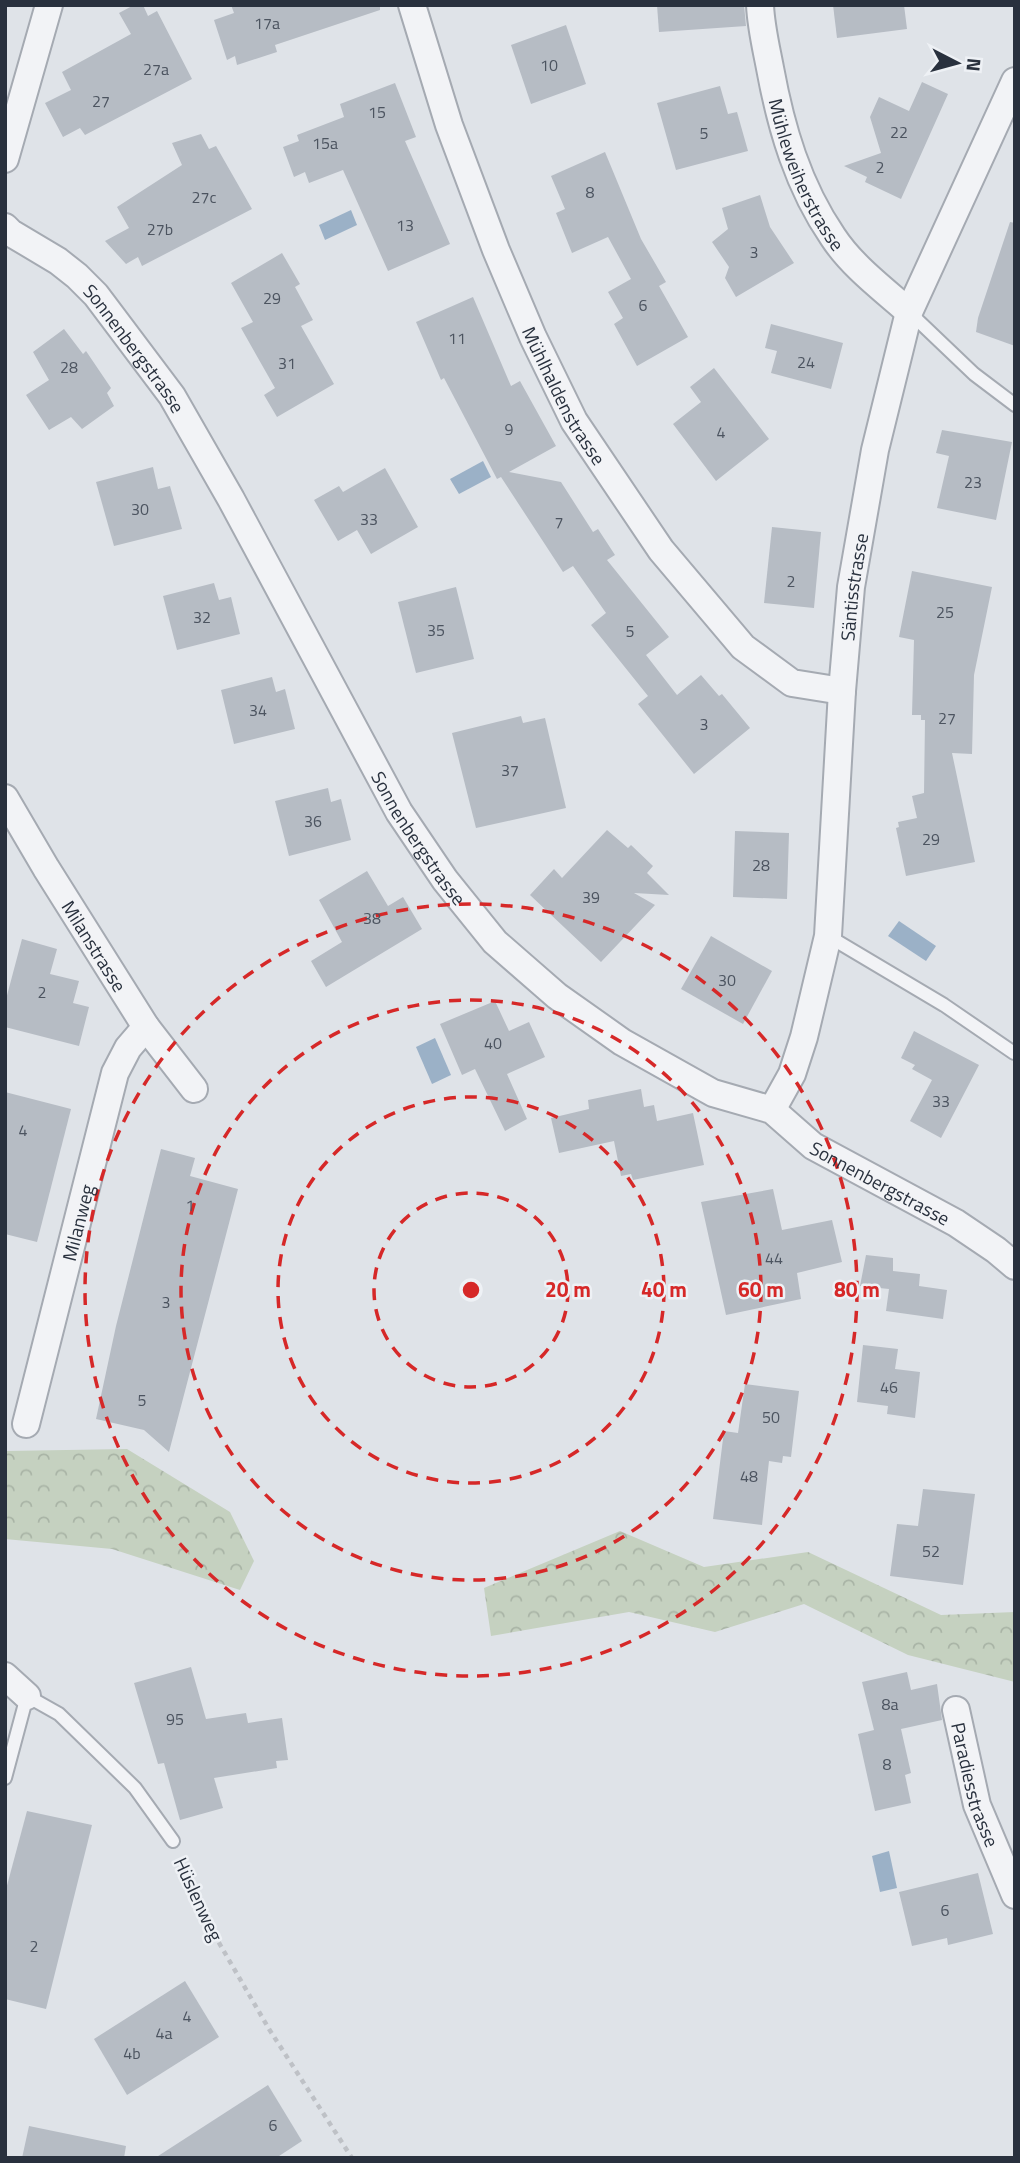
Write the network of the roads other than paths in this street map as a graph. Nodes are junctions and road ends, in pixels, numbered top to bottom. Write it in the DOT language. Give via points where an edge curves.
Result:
graph roads {
  1 [pos="49,5"];
  2 [pos="412,5"];
  3 [pos="760,5"];
  4 [pos="1015,80"];
  5 [pos="5,159"];
  6 [pos="7,233"];
  7 [pos="909,312"];
  8 [pos="1015,405"];
  9 [pos="842,691"];
  10 [pos="5,799"];
  11 [pos="828,936"];
  12 [pos="146,1027"];
  13 [pos="1014,1053"];
  14 [pos="194,1089"];
  15 [pos="772,1110"];
  16 [pos="1015,1266"];
  17 [pos="26,1424"];
  18 [pos="5,1676"];
  19 [pos="27,1696"];
  20 [pos="956,1710"];
  21 [pos="5,1778"];
  22 [pos="173,1841"];
  23 [pos="1015,1895"];
  1 -- 5 [label="street"];
  2 -- 9 [label="street, Mühlhaldenstrasse" via="449,125 496,250 574,421 661,550 743,647 792,683"];
  3 -- 7 [label="street, Mühleweiherstrasse" via="777,106 798,175 833,238"];
  4 -- 7 [label="street, Säntisstrasse"];
  6 -- 15 [label="street, Sonnenbergstrasse" via="58,261 86,285 172,396 399,812 444,880 495,942 556,996 622,1042 713,1093"];
  7 -- 8 [label="lane" via="974,374"];
  7 -- 9 [label="street, Säntisstrasse" via="873,464 851,587"];
  9 -- 11 [label="street, Säntisstrasse"];
  10 -- 12 [label="street, Milanstrasse"];
  11 -- 13 [label="lane"];
  11 -- 15 [label="street, Säntisstrasse" via="804,1037 792,1074"];
  12 -- 14 [label="street, Milanstrasse"];
  12 -- 17 [label="street, Milanweg" via="115,1073"];
  15 -- 16 [label="street, Sonnenbergstrasse" via="813,1146 956,1223"];
  18 -- 19 [label="street, Hüslenweg"];
  19 -- 21 [label="lane"];
  19 -- 22 [label="lane, Hüslenweg" via="59,1714 135,1788"];
  20 -- 23 [label="street, Paradiesstrasse" via="977,1805"];
}
